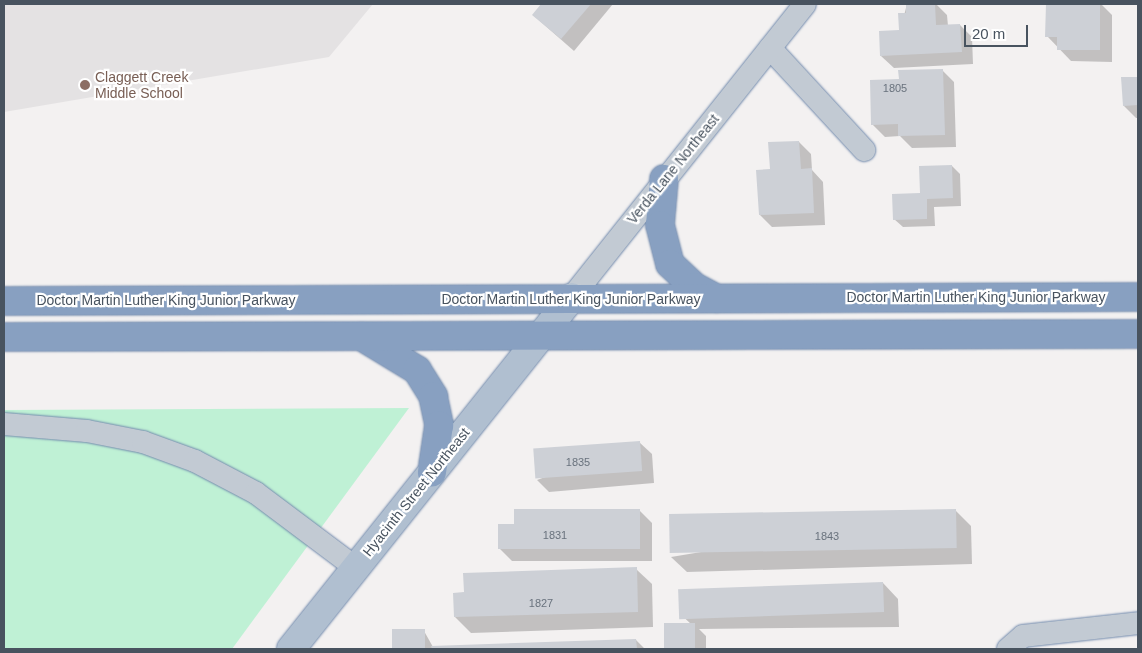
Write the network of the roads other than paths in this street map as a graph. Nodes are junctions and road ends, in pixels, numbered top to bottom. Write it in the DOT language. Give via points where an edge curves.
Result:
graph roads {
  1 [pos="806,4"];
  2 [pos="770,48"];
  3 [pos="864,150"];
  4 [pos="664,179"];
  5 [pos="572,297"];
  6 [pos="1138,297"];
  7 [pos="716,298"];
  8 [pos="4,301"];
  9 [pos="1138,334"];
  10 [pos="543,335"];
  11 [pos="361,336"];
  12 [pos="4,337"];
  13 [pos="4,424"];
  14 [pos="432,472"];
  15 [pos="356,568"];
  16 [pos="1138,623"];
  17 [pos="291,649"];
  18 [pos="1008,649"];
  1 -- 2 [label="street, Verda Lane Northeast"];
  2 -- 3 [label="street"];
  2 -- 4 [label="street, Verda Lane Northeast"];
  4 -- 5 [label="street, Verda Lane Northeast"];
  4 -- 7 [label="highway" via="660,225 670,264 695,287"];
  5 -- 7 [label="highway, Doctor Martin Luther King Junior Parkway"];
  5 -- 8 [label="highway, Doctor Martin Luther King Junior Parkway"];
  5 -- 10 [label="main road, Verda Lane Northeast"];
  6 -- 7 [label="highway, Doctor Martin Luther King Junior Parkway"];
  9 -- 10 [label="highway"];
  10 -- 11 [label="highway"];
  10 -- 14 [label="main road, Hyacinth Street Northeast"];
  11 -- 12 [label="highway"];
  11 -- 14 [label="highway" via="416,370 432,396 439,425"];
  13 -- 15 [label="street" via="87,431 143,442 195,461 256,493"];
  14 -- 15 [label="main road, Hyacinth Street Northeast"];
  15 -- 17 [label="main road, Hyacinth Street Northeast"];
  16 -- 18 [label="street" via="1023,636"];
}
